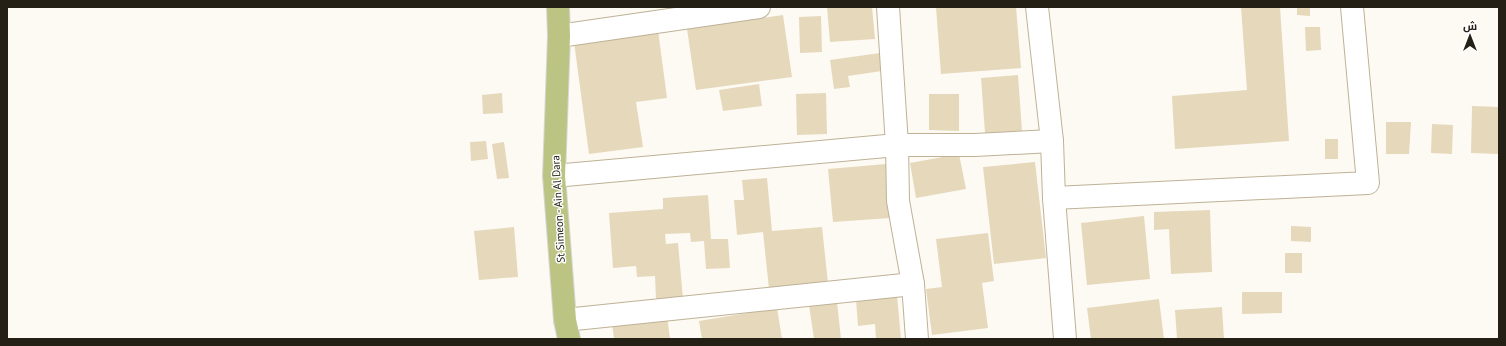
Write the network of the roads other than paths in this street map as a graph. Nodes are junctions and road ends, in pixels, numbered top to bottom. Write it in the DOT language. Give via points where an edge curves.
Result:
graph roads {
  1 [pos="558,7"];
  2 [pos="758,7"];
  3 [pos="888,7"];
  4 [pos="1037,7"];
  5 [pos="1352,7"];
  6 [pos="559,36"];
  7 [pos="1052,141"];
  8 [pos="897,145"];
  9 [pos="554,176"];
  10 [pos="1054,198"];
  11 [pos="913,284"];
  12 [pos="567,329"];
  13 [pos="917,339"];
  14 [pos="1065,339"];
  1 -- 6 [label="main road, St Simeon - Ain Al Dara"];
  2 -- 6 [label="street"];
  3 -- 8 [label="street"];
  4 -- 7 [label="street"];
  5 -- 10 [label="street" via="1368,183"];
  6 -- 9 [label="main road, St Simeon - Ain Al Dara"];
  7 -- 8 [label="street" via="975,145"];
  7 -- 10 [label="street"];
  8 -- 9 [label="street"];
  8 -- 11 [label="street" via="898,201"];
  9 -- 12 [label="main road, St Simeon - Ain Al Dara"];
  10 -- 14 [label="street"];
  11 -- 12 [label="street"];
  11 -- 13 [label="street"];
}
